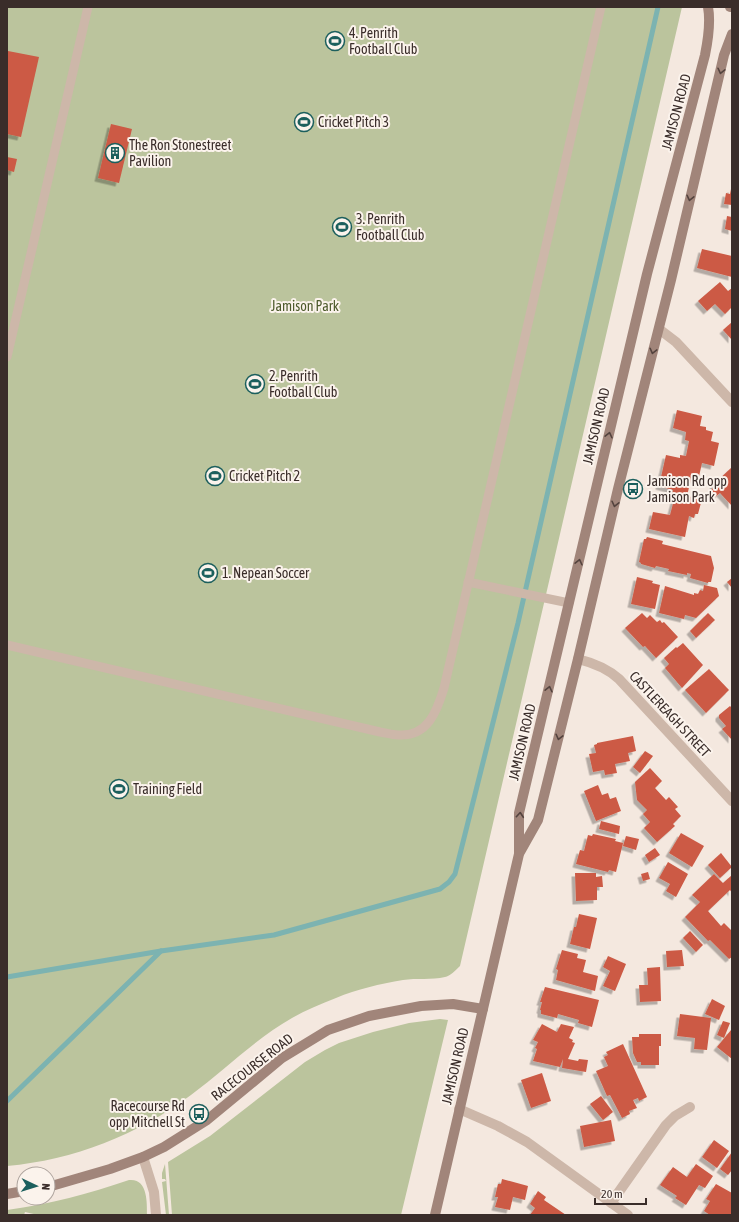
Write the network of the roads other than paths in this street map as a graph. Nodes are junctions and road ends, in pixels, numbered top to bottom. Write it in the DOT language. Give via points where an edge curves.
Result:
graph roads {
  1 [pos="88,7"];
  2 [pos="601,7"];
  3 [pos="708,7"];
  4 [pos="732,34"];
  5 [pos="658,329"];
  6 [pos="7,357"];
  7 [pos="732,402"];
  8 [pos="468,582"];
  9 [pos="569,603"];
  10 [pos="7,645"];
  11 [pos="578,659"];
  12 [pos="732,801"];
  13 [pos="519,854"];
  14 [pos="483,1009"];
  15 [pos="690,1107"];
  16 [pos="459,1109"];
  17 [pos="143,1157"];
  18 [pos="56,1185"];
  19 [pos="611,1203"];
  20 [pos="156,1215"];
  21 [pos="435,1215"];
  22 [pos="628,1215"];
  1 -- 6 [label="lane"];
  2 -- 8 [label="lane"];
  9 -- 3 [label="main road, JAMISON ROAD, one-way" via="646,274 705,56 710,15"];
  4 -- 5 [label="main road, JAMISON ROAD, one-way" via="724,55"];
  5 -- 7 [label="street" via="676,342"];
  5 -- 11 [label="main road, JAMISON ROAD, one-way"];
  8 -- 9 [label="lane"];
  8 -- 10 [label="lane" via="438,707 431,720 412,734 380,732"];
  13 -- 9 [label="main road, JAMISON ROAD, one-way" via="519,813"];
  11 -- 12 [label="street, CASTLEREAGH STREET" via="597,664 619,679"];
  11 -- 13 [label="main road, JAMISON ROAD, one-way" via="538,820"];
  13 -- 14 [label="main road, JAMISON ROAD"];
  14 -- 16 [label="main road, JAMISON ROAD"];
  14 -- 17 [label="main road, RACECOURSE ROAD" via="453,1004 421,1006 369,1016 328,1030 282,1058 207,1120"];
  15 -- 19 [label="street" via="666,1125"];
  16 -- 19 [label="street" via="527,1142"];
  16 -- 21 [label="main road, JAMISON ROAD"];
  17 -- 18 [label="main road, RACECOURSE ROAD"];
  17 -- 20 [label="street" via="154,1192"];
  19 -- 22 [label="street"];
}
